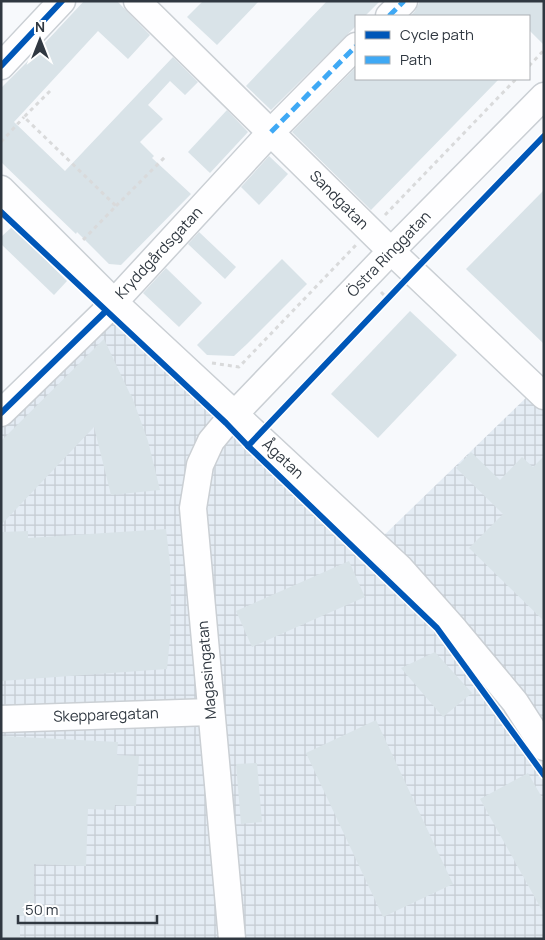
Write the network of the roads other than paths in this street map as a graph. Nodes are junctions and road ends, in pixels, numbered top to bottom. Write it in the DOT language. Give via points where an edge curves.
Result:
graph roads {
  1 [pos="62,1"];
  2 [pos="137,1"];
  3 [pos="404,1"];
  4 [pos="390,15"];
  5 [pos="355,47"];
  6 [pos="1,66"];
  7 [pos="542,102"];
  8 [pos="271,132"];
  9 [pos="1,189"];
  10 [pos="391,251"];
  11 [pos="114,302"];
  12 [pos="544,396"];
  13 [pos="1,413"];
  14 [pos="236,414"];
  15 [pos="211,712"];
  16 [pos="1,718"];
  17 [pos="544,747"];
  18 [pos="232,939"];
  1 -- 6 [label="street"];
  2 -- 8 [label="street, Sandgatan"];
  3 -- 4 [label="street"];
  5 -- 8 [label="street, Kryddgårdsgatan"];
  7 -- 10 [label="street, Östra Ringgatan"];
  8 -- 10 [label="street, Sandgatan"];
  8 -- 11 [label="street, Kryddgårdsgatan"];
  9 -- 11 [label="street, Ågatan"];
  10 -- 12 [label="street, Sandgatan"];
  10 -- 14 [label="street, Östra Ringgatan"];
  11 -- 13 [label="street, Kryddgårdsgatan"];
  11 -- 14 [label="street, Ågatan"];
  14 -- 15 [label="street, Magasingatan" via="211,441 200,465 194,508"];
  14 -- 17 [label="street, Ågatan" via="399,567 515,702"];
  15 -- 16 [label="street, Skepparegatan"];
  15 -- 18 [label="street, Magasingatan"];
}
